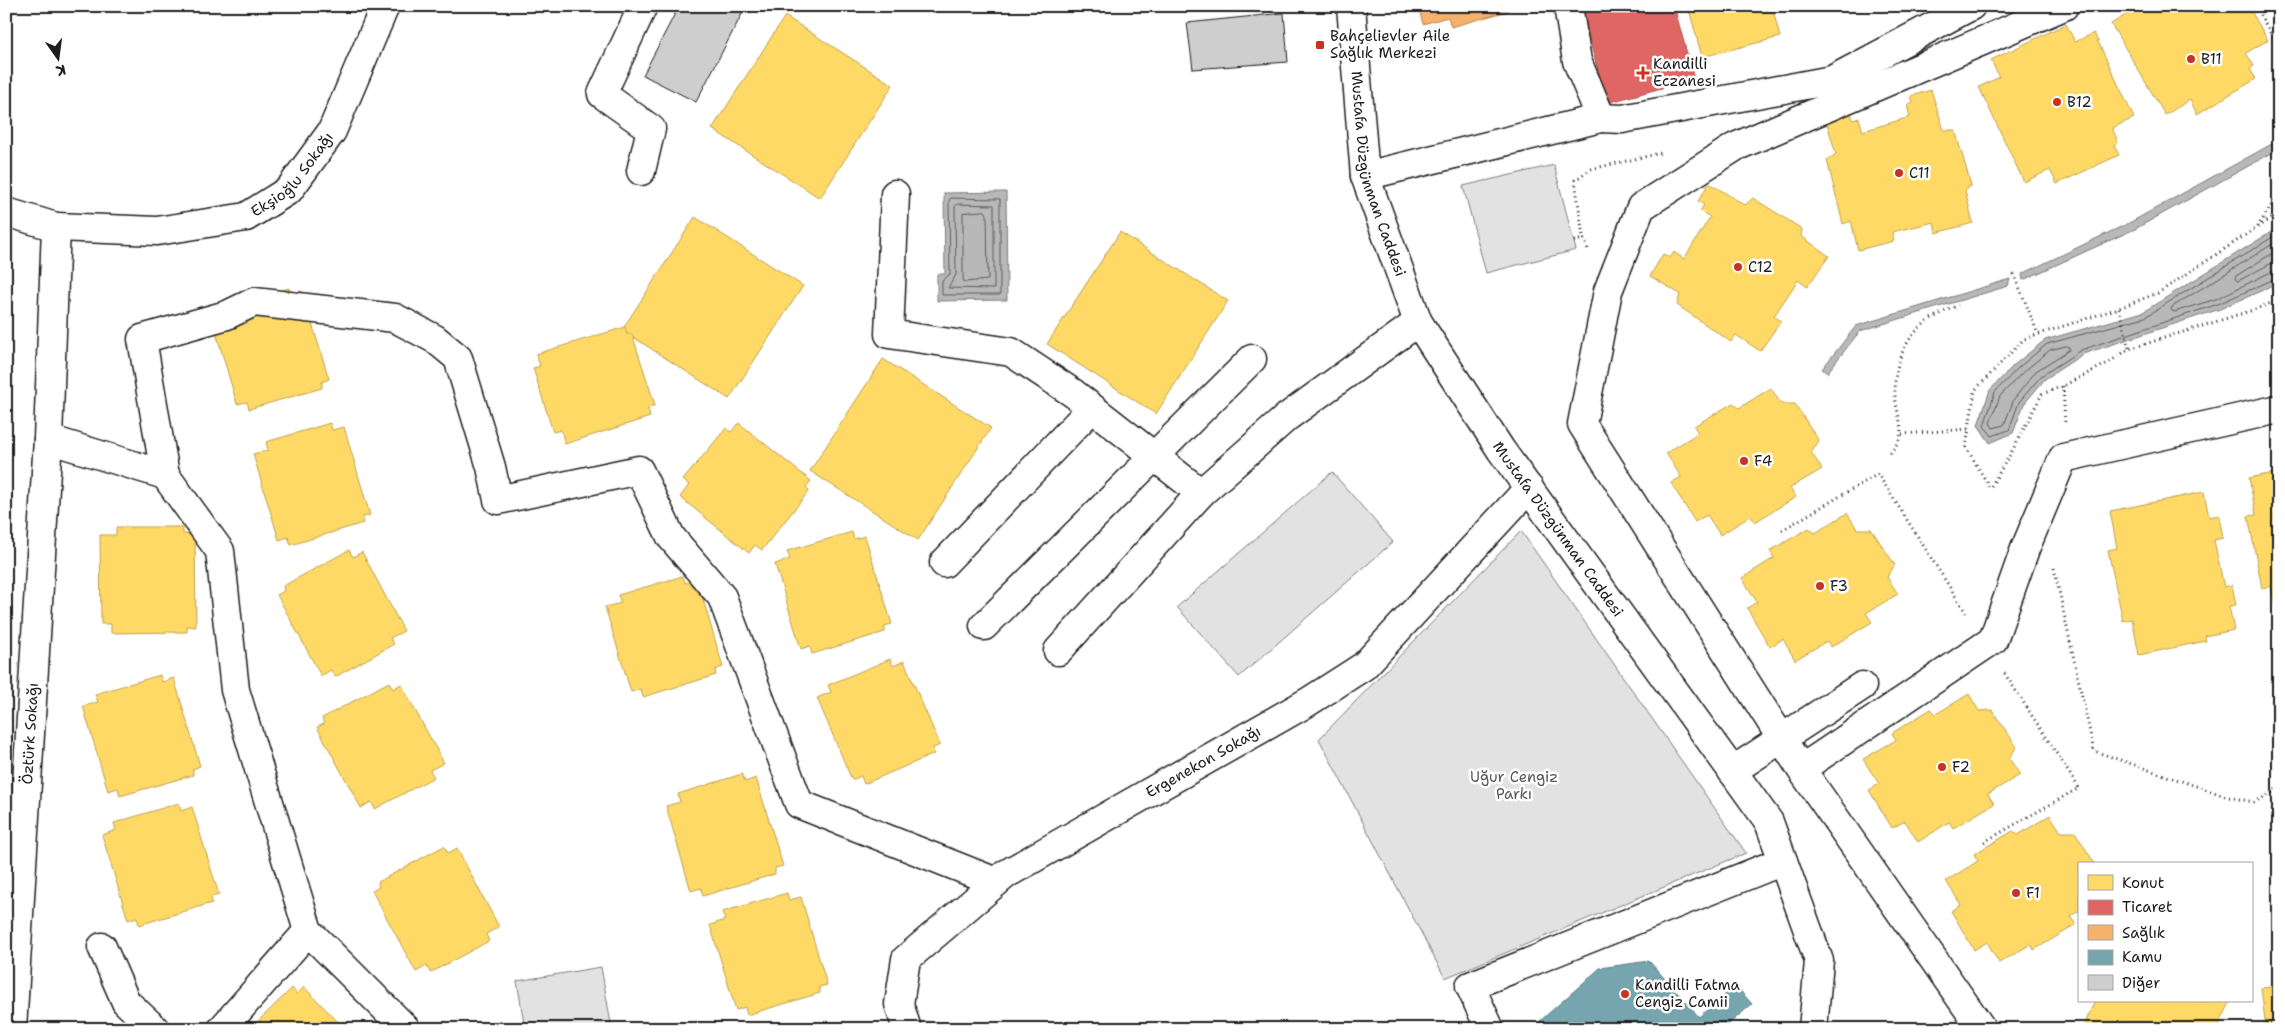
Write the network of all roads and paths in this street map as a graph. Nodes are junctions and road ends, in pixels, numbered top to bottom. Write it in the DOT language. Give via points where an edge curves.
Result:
graph roads {
  1 [pos="385,6"];
  2 [pos="643,6"];
  3 [pos="1352,6"];
  4 [pos="1568,6"];
  5 [pos="1971,6"];
  6 [pos="2064,6"];
  7 [pos="2256,6"];
  8 [pos="2279,48"];
  9 [pos="1601,118"];
  10 [pos="641,171"];
  11 [pos="1365,176"];
  12 [pos="895,194"];
  13 [pos="2279,194"];
  14 [pos="6,212"];
  15 [pos="2279,213"];
  16 [pos="2258,226"];
  17 [pos="56,227"];
  18 [pos="1584,238"];
  19 [pos="1574,241"];
  20 [pos="2014,274"];
  21 [pos="2279,300"];
  22 [pos="1958,305"];
  23 [pos="2120,308"];
  24 [pos="1418,322"];
  25 [pos="2038,334"];
  26 [pos="2129,349"];
  27 [pos="1252,359"];
  28 [pos="1092,408"];
  29 [pos="2279,409"];
  30 [pos="1969,429"];
  31 [pos="1902,434"];
  32 [pos="48,439"];
  33 [pos="1890,453"];
  34 [pos="1154,457"];
  35 [pos="1878,474"];
  36 [pos="165,475"];
  37 [pos="1529,488"];
  38 [pos="1201,493"];
  39 [pos="1782,530"];
  40 [pos="2025,549"];
  41 [pos="944,563"];
  42 [pos="984,626"];
  43 [pos="1058,651"];
  44 [pos="1862,686"];
  45 [pos="1781,739"];
  46 [pos="1800,769"];
  47 [pos="1732,771"];
  48 [pos="2279,787"];
  49 [pos="1783,861"];
  50 [pos="996,882"];
  51 [pos="308,931"];
  52 [pos="102,947"];
  53 [pos="12,1029"];
  54 [pos="155,1029"];
  55 [pos="222,1029"];
  56 [pos="406,1029"];
  57 [pos="907,1029"];
  58 [pos="1490,1029"];
  59 [pos="1813,1029"];
  60 [pos="1982,1029"];
  1 -- 17 [label="street, Ekşioğlu Sokağı" via="332,131 289,190 246,217 157,231"];
  2 -- 10 [label="street" via="602,94 651,129"];
  3 -- 11 [label="street, Mustafa Düzgünman Caddesi"];
  4 -- 9 [label="street" via="1577,61"];
  5 -- 9 [label="street" via="1832,80 1622,119"];
  6 -- 45 [label="street" via="1735,148 1641,207 1608,291 1582,424"];
  7 -- 8 [label="path"];
  9 -- 11 [label="street"];
  11 -- 24 [label="street, Mustafa Düzgünman Caddesi"];
  12 -- 28 [label="street" via="889,334 1011,352"];
  13 -- 16 [label="path"];
  14 -- 17 [label="street, Ekşioğlu Sokağı"];
  15 -- 16 [label="path"];
  16 -- 23 [label="path" via="2158,293"];
  17 -- 32 [label="street, Öztürk Sokağı"];
  18 -- 19 [label="path"];
  20 -- 25 [label="path"];
  21 -- 26 [label="path"];
  22 -- 31 [label="path" via="1924,323 1906,342 1895,376"];
  23 -- 25 [label="path"];
  23 -- 26 [label="path"];
  24 -- 37 [label="street, Mustafa Düzgünman Caddesi"];
  24 -- 38 [label="street" via="1287,417"];
  25 -- 30 [label="path" via="2024,339 1976,390"];
  26 -- 30 [label="path" via="2108,363 2042,394 1990,488 1966,447"];
  27 -- 34 [label="street"];
  28 -- 34 [label="street"];
  28 -- 41 [label="street"];
  29 -- 40 [label="street" via="2062,458"];
  30 -- 31 [label="path"];
  31 -- 33 [label="path"];
  32 -- 36 [label="street"];
  32 -- 53 [label="street, Öztürk Sokağı"];
  34 -- 38 [label="street"];
  34 -- 42 [label="street"];
  35 -- 39 [label="path"];
  36 -- 50 [label="street" via="142,339 227,315 254,302 395,318 435,339 458,358 498,500 639,470 671,537 722,597 799,804"];
  36 -- 51 [label="street" via="220,551 236,690"];
  37 -- 47 [label="street, Mustafa Düzgünman Caddesi"];
  37 -- 50 [label="street, Ergenekon Sokağı" via="1364,666 1308,702"];
  38 -- 43 [label="street"];
  40 -- 46 [label="street" via="1993,640"];
  40 -- 48 [label="path" via="2051,561 2058,578 2094,751 2228,797 2254,802"];
  44 -- 45 [label="street"];
  45 -- 46 [label="street"];
  45 -- 47 [label="street"];
  46 -- 60 [label="street"];
  47 -- 49 [label="street, Mustafa Düzgünman Caddesi" via="1769,822"];
  49 -- 58 [label="street" via="1470,986"];
  49 -- 59 [label="street, Mustafa Düzgünman Caddesi" via="1819,961"];
  50 -- 57 [label="street, Ergenekon Sokağı" via="906,959 898,1004"];
  51 -- 55 [label="street"];
  51 -- 56 [label="street"];
  52 -- 54 [label="street" via="126,1002"];
}
